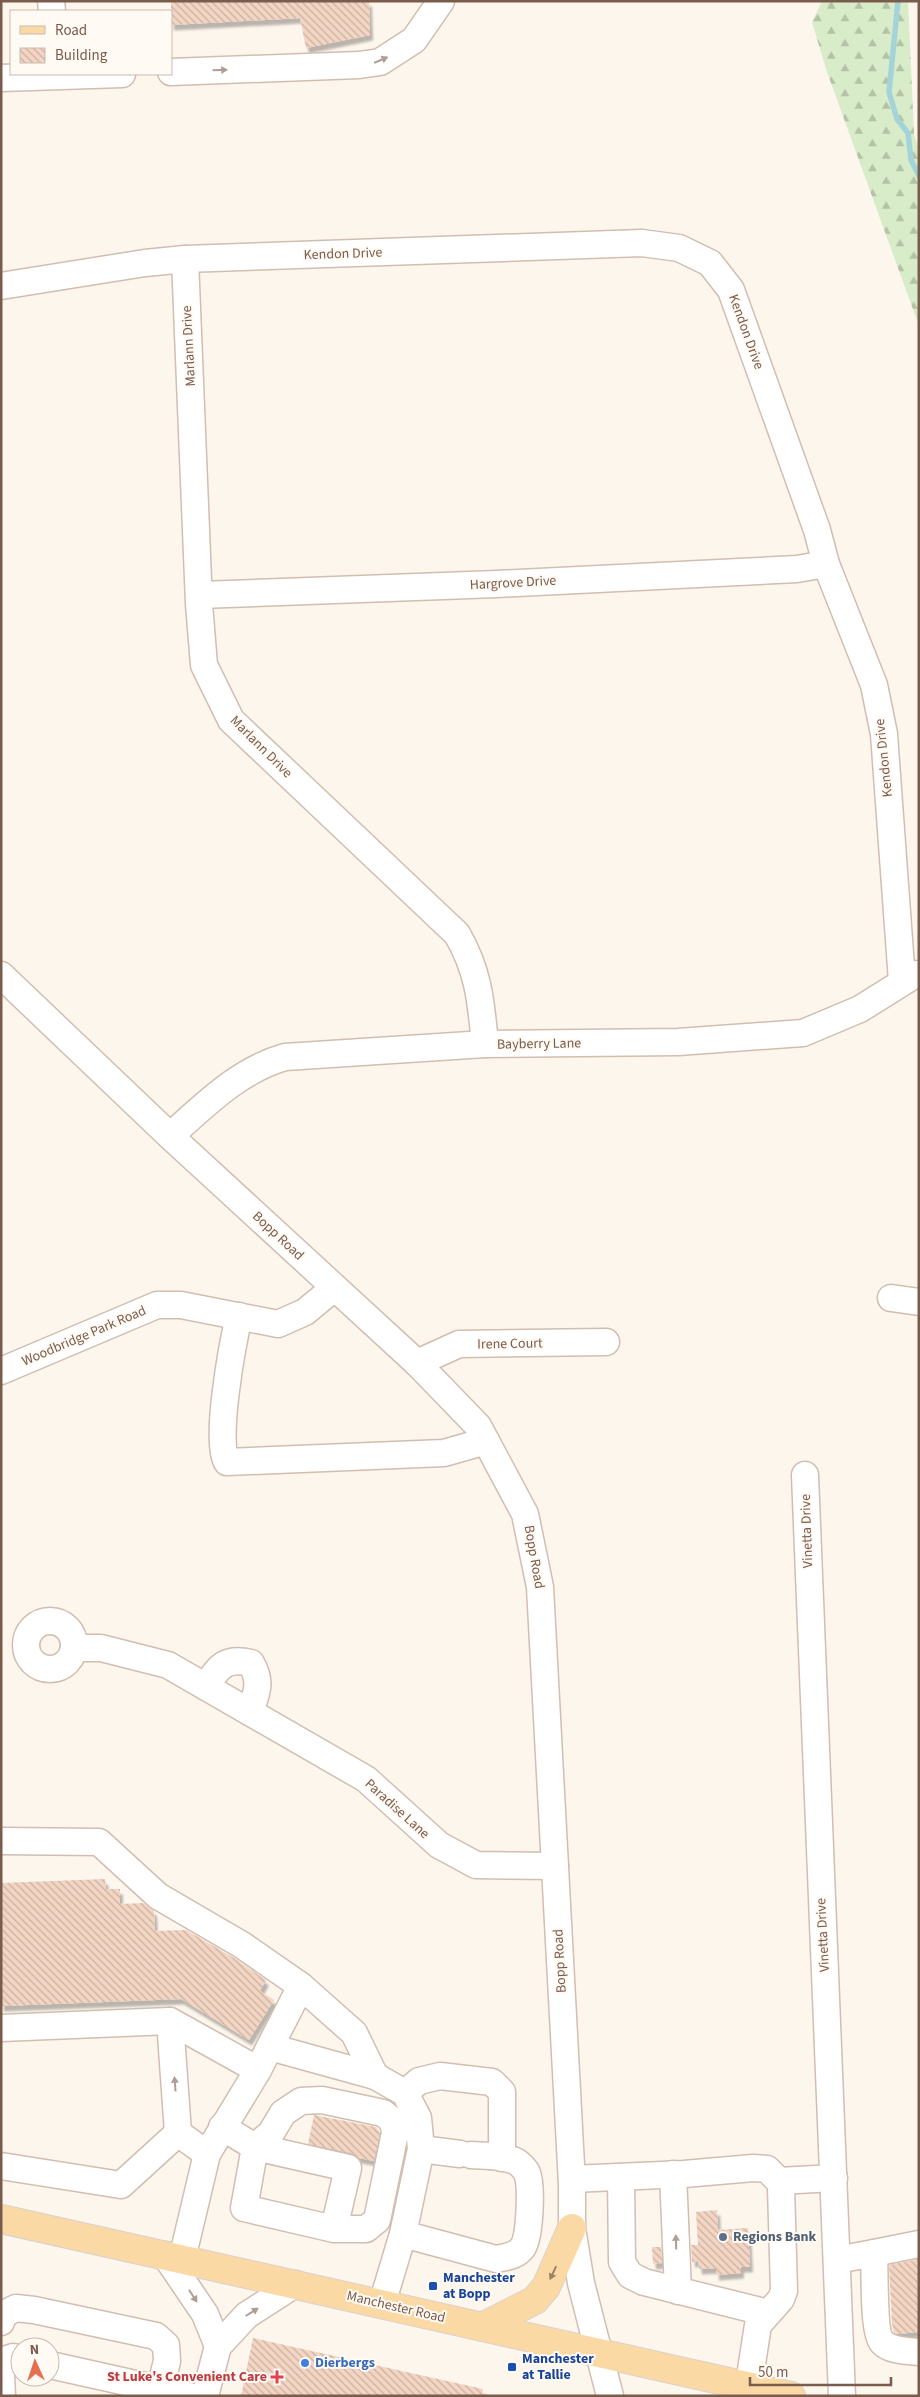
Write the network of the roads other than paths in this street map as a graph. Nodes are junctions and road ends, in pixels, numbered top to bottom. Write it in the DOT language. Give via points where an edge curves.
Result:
graph roads {
  1 [pos="441,1"];
  2 [pos="172,72"];
  3 [pos="56,75"];
  4 [pos="1,78"];
  5 [pos="185,259"];
  6 [pos="1,286"];
  7 [pos="826,564"];
  8 [pos="200,595"];
  9 [pos="910,977"];
  10 [pos="5,985"];
  11 [pos="484,1044"];
  12 [pos="170,1136"];
  13 [pos="334,1288"];
  14 [pos="892,1298"];
  15 [pos="919,1302"];
  16 [pos="239,1316"];
  17 [pos="606,1342"];
  18 [pos="417,1363"];
  19 [pos="1,1371"];
  20 [pos="486,1441"];
  21 [pos="805,1475"];
  22 [pos="74,1648"];
  23 [pos="206,1687"];
  24 [pos="250,1712"];
  25 [pos="1,1841"];
  26 [pos="555,1866"];
  27 [pos="301,1986"];
  28 [pos="170,2021"];
  29 [pos="1,2028"];
  30 [pos="264,2058"];
  31 [pos="376,2076"];
  32 [pos="405,2093"];
  33 [pos="222,2128"];
  34 [pos="178,2133"];
  35 [pos="255,2147"];
  36 [pos="421,2149"];
  37 [pos="207,2154"];
  38 [pos="502,2158"];
  39 [pos="1,2166"];
  40 [pos="673,2174"];
  41 [pos="621,2177"];
  42 [pos="834,2178"];
  43 [pos="572,2180"];
  44 [pos="779,2180"];
  45 [pos="3,2221"];
  46 [pos="572,2228"];
  47 [pos="334,2229"];
  48 [pos="403,2234"];
  49 [pos="919,2244"];
  50 [pos="874,2254"];
  51 [pos="174,2257"];
  52 [pos="837,2260"];
  53 [pos="295,2284"];
  54 [pos="678,2291"];
  55 [pos="382,2304"];
  56 [pos="768,2313"];
  57 [pos="1,2322"];
  58 [pos="482,2327"];
  59 [pos="218,2346"];
  60 [pos="919,2352"];
  61 [pos="599,2353"];
  62 [pos="10,2358"];
  63 [pos="1,2366"];
  64 [pos="60,2367"];
  65 [pos="1,2375"];
  66 [pos="721,2381"];
  67 [pos="160,2389"];
  68 [pos="765,2393"];
  69 [pos="2,2396"];
  70 [pos="189,2396"];
  71 [pos="205,2396"];
  72 [pos="610,2396"];
  73 [pos="695,2396"];
  74 [pos="842,2396"];
  2 -- 1 [label="street, one-way" via="380,62 414,40"];
  3 -- 4 [label="street"];
  5 -- 6 [label="street, Kendon Drive"];
  5 -- 7 [label="street, Kendon Drive" via="642,243 679,248 710,263 731,290 817,530"];
  5 -- 8 [label="street, Marlann Drive"];
  7 -- 8 [label="street, Hargrove Drive" via="797,569 516,583"];
  7 -- 9 [label="street, Kendon Drive" via="874,685 884,734"];
  8 -- 11 [label="street, Marlann Drive" via="204,665 231,720 457,934 478,984"];
  9 -- 11 [label="street, Bayberry Lane" via="860,1009 803,1033 678,1042"];
  10 -- 12 [label="street, Bopp Road"];
  11 -- 12 [label="street, Bayberry Lane" via="307,1054 277,1059 236,1080"];
  12 -- 13 [label="street, Bopp Road"];
  13 -- 16 [label="street, Woodbridge Park Road" via="305,1312 278,1324"];
  13 -- 18 [label="street, Bopp Road"];
  14 -- 15 [label="street"];
  16 -- 19 [label="street, Woodbridge Park Road" via="180,1305 157,1305"];
  16 -- 20 [label="street" via="230,1354 224,1417 223,1456 227,1462 444,1453"];
  17 -- 18 [label="street, Irene Court" via="459,1344"];
  18 -- 20 [label="street, Bopp Road" via="478,1426"];
  20 -- 26 [label="street, Bopp Road" via="525,1514 540,1588"];
  21 -- 42 [label="street, Vinetta Drive"];
  22 -- 23 [label="street, Paradise Lane" via="101,1648 168,1665"];
  23 -- 24 [label="street, Paradise Lane"];
  23 -- 24 [label="street" via="225,1663 236,1659 250,1663 258,1675 258,1689"];
  24 -- 26 [label="street, Paradise Lane" via="366,1779 439,1845 476,1865"];
  25 -- 27 [label="street" via="100,1842 158,1896 242,1945"];
  26 -- 43 [label="street, Bopp Road"];
  27 -- 30 [label="street"];
  27 -- 31 [label="street" via="354,2033"];
  28 -- 29 [label="street"];
  28 -- 30 [label="street"];
  34 -- 28 [label="street, one-way"];
  30 -- 31 [label="street"];
  30 -- 33 [label="street"];
  31 -- 32 [label="street"];
  32 -- 36 [label="street" via="418,2118"];
  32 -- 38 [label="street" via="419,2081 440,2076 492,2082 502,2092"];
  33 -- 35 [label="street"];
  33 -- 37 [label="street"];
  34 -- 37 [label="street"];
  34 -- 39 [label="street" via="121,2185"];
  35 -- 47 [label="street" via="244,2208"];
  35 -- 47 [label="street" via="348,2168"];
  35 -- 47 [label="street" via="272,2133 283,2113 301,2101 322,2100 374,2111 393,2121 395,2133 377,2220 366,2229"];
  36 -- 38 [label="street"];
  36 -- 48 [label="street"];
  37 -- 51 [label="street"];
  38 -- 48 [label="street" via="518,2162 527,2172 528,2236 523,2248 511,2256 496,2258"];
  40 -- 41 [label="street"];
  40 -- 44 [label="street" via="753,2168 767,2169"];
  54 -- 40 [label="street, one-way"];
  41 -- 43 [label="street"];
  41 -- 54 [label="street" via="622,2262 637,2280"];
  42 -- 44 [label="street"];
  42 -- 52 [label="street, Vinetta Drive"];
  43 -- 46 [label="street, Bopp Road"];
  44 -- 56 [label="street" via="784,2282 781,2299"];
  45 -- 51 [label="main road, Manchester Road"];
  46 -- 58 [label="main road, one-way" via="546,2287 535,2300"];
  46 -- 61 [label="street, Bopp Road" via="581,2283"];
  48 -- 55 [label="street"];
  49 -- 50 [label="street"];
  50 -- 52 [label="street"];
  50 -- 60 [label="street" via="877,2330 881,2342 889,2347"];
  51 -- 53 [label="main road, Manchester Road"];
  51 -- 59 [label="street, one-way"];
  52 -- 74 [label="street, Vinetta Drive"];
  53 -- 55 [label="main road, Manchester Road"];
  59 -- 53 [label="street, one-way" via="247,2315"];
  54 -- 56 [label="street"];
  55 -- 58 [label="main road, Manchester Road"];
  56 -- 68 [label="street" via="758,2325"];
  57 -- 67 [label="street" via="4,2314 16,2308 156,2336 166,2345 167,2361"];
  58 -- 61 [label="main road, Manchester Road"];
  59 -- 71 [label="street"];
  61 -- 66 [label="main road, Manchester Road"];
  61 -- 72 [label="street, Bopp Road"];
  62 -- 63 [label="street"];
  64 -- 67 [label="street"];
  65 -- 69 [label="street"];
  66 -- 68 [label="main road, Manchester Road"];
  66 -- 73 [label="main road"];
  67 -- 70 [label="street"];
}
